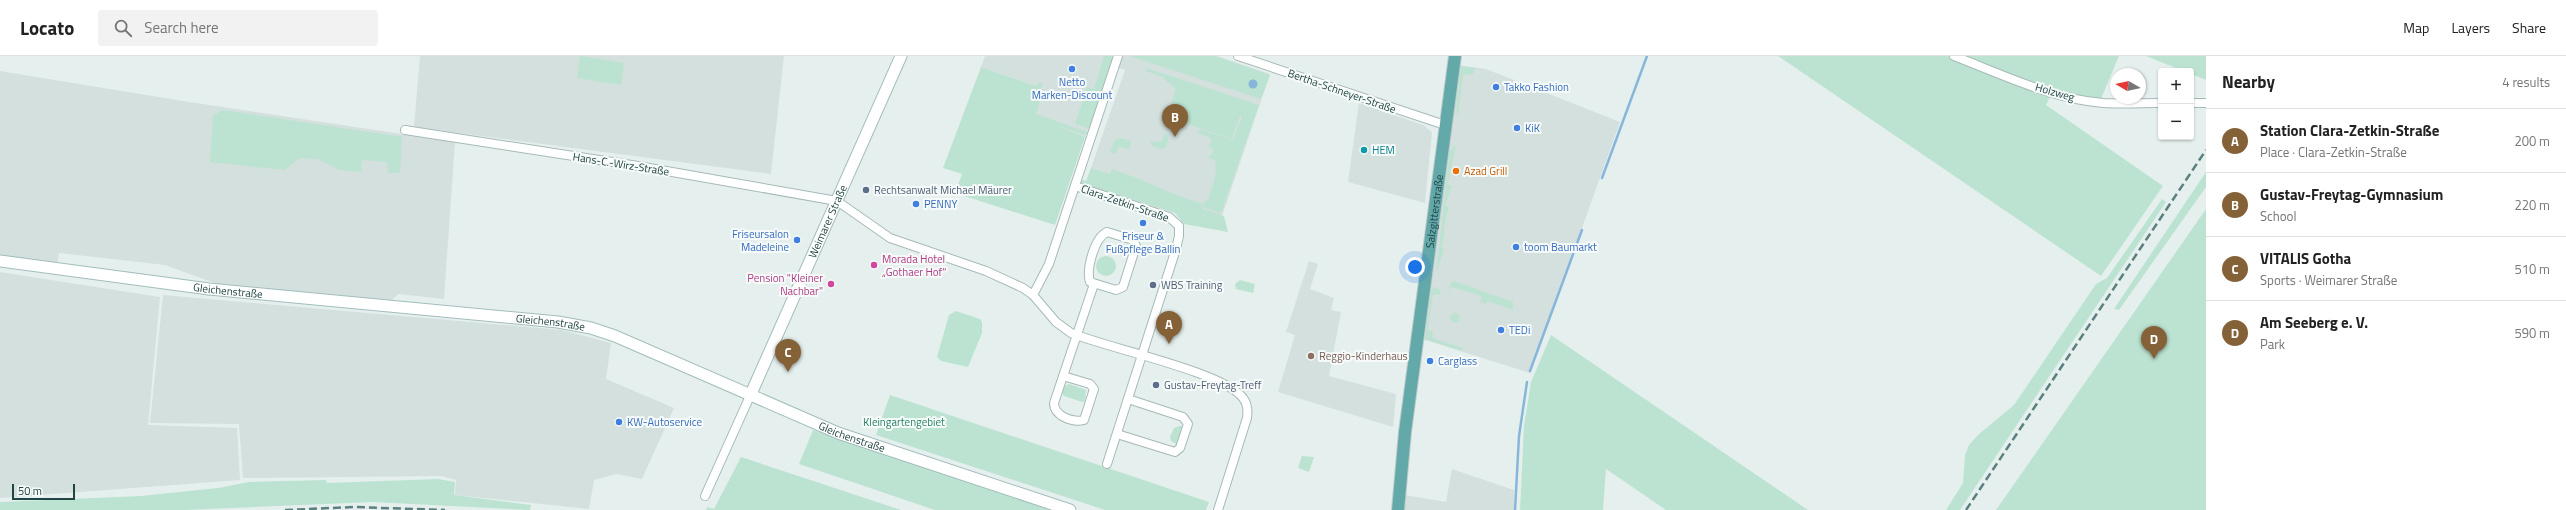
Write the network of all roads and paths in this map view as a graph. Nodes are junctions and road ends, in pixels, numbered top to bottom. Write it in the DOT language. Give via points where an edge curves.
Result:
graph roads {
  1 [pos="901,56"];
  2 [pos="1118,56"];
  3 [pos="1238,56"];
  4 [pos="1455,56"];
  5 [pos="1954,56"];
  6 [pos="2158,102"];
  7 [pos="2194,102"];
  8 [pos="2206,103"];
  9 [pos="1445,125"];
  10 [pos="405,130"];
  11 [pos="1075,186"];
  12 [pos="837,201"];
  13 [pos="0,261"];
  14 [pos="1094,284"];
  15 [pos="1033,295"];
  16 [pos="1077,336"];
  17 [pos="1141,356"];
  18 [pos="1063,376"];
  19 [pos="750,396"];
  20 [pos="1128,399"];
  21 [pos="1117,434"];
  22 [pos="1107,464"];
  23 [pos="705,496"];
  24 [pos="1070,510"];
  25 [pos="1218,510"];
  26 [pos="1398,510"];
  1 -- 12 [label="street, Weimarer Straße"];
  2 -- 11 [label="street, Clara-Zetkin-Straße"];
  3 -- 9 [label="street, Bertha-Schneyer-Straße"];
  4 -- 9 [label="main road, Salzgitterstraße"];
  5 -- 6 [label="street, Holzweg" via="2070,97 2102,103"];
  7 -- 8 [label="street"];
  9 -- 26 [label="main road, Salzgitterstraße" via="1405,432"];
  10 -- 12 [label="street, Hans-C.-Wirz-Straße" via="638,166"];
  11 -- 15 [label="street, Clara-Zetkin-Straße" via="1049,264"];
  11 -- 17 [label="street, Clara-Zetkin-Straße" via="1169,217 1179,226 1176,249"];
  12 -- 15 [label="street" via="890,238 986,271 1012,282"];
  12 -- 19 [label="street, Weimarer Straße"];
  13 -- 19 [label="street, Gleichenstraße" via="209,289 578,325 615,336"];
  14 -- 14 [label="street" via="1116,290 1123,287 1136,246 1133,240 1107,232 1099,238 1087,275"];
  14 -- 16 [label="street"];
  15 -- 16 [label="street" via="1056,322"];
  16 -- 17 [label="street"];
  16 -- 18 [label="street"];
  17 -- 20 [label="street, Clara-Zetkin-Straße"];
  17 -- 25 [label="street" via="1221,382 1240,394 1246,402 1247,418"];
  18 -- 18 [label="street" via="1054,403 1055,410 1059,415 1078,421 1084,420 1094,389 1090,384"];
  19 -- 23 [label="street, Weimarer Straße"];
  19 -- 24 [label="street, Gleichenstraße" via="869,445"];
  20 -- 21 [label="street, Clara-Zetkin-Straße"];
  20 -- 21 [label="street" via="1183,417 1188,424 1180,448 1175,452"];
  21 -- 22 [label="street, Clara-Zetkin-Straße"];
}
